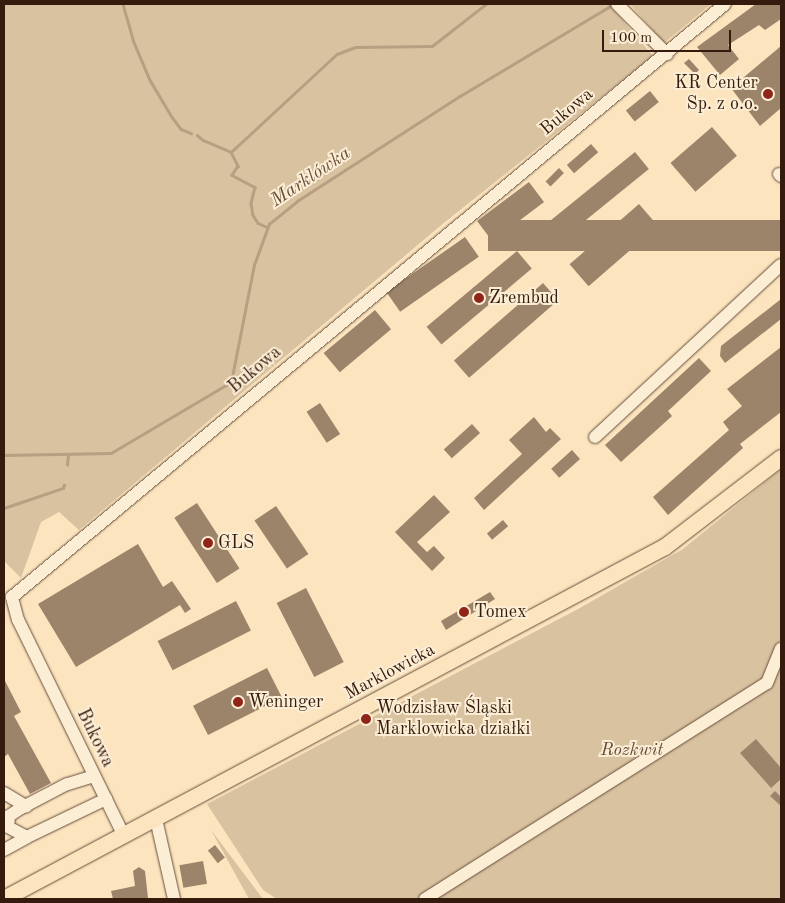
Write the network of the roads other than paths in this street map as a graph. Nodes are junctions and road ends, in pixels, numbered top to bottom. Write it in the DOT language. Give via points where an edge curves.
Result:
graph roads {
  1 [pos="725,4"];
  2 [pos="621,8"];
  3 [pos="666,54"];
  4 [pos="781,265"];
  5 [pos="596,438"];
  6 [pos="781,458"];
  7 [pos="781,649"];
  8 [pos="94,776"];
  9 [pos="4,793"];
  10 [pos="106,799"];
  11 [pos="26,806"];
  12 [pos="156,819"];
  13 [pos="124,836"];
  14 [pos="27,837"];
  15 [pos="4,850"];
  16 [pos="4,899"];
  17 [pos="174,899"];
  18 [pos="425,899"];
  1 -- 3 [label="lane, Bukowa"];
  2 -- 3 [label="lane"];
  3 -- 8 [label="lane, Bukowa" via="12,597 18,620"];
  4 -- 5 [label="lane"];
  6 -- 12 [label="main road, Marklowicka" via="665,547"];
  7 -- 18 [label="lane" via="767,683"];
  8 -- 10 [label="lane, Bukowa"];
  8 -- 11 [label="lane" via="67,784"];
  9 -- 11 [label="lane"];
  10 -- 13 [label="lane, Bukowa"];
  10 -- 14 [label="lane"];
  11 -- 14 [label="lane" via="10,816 8,828"];
  12 -- 13 [label="main road, Marklowicka"];
  12 -- 17 [label="lane"];
  13 -- 16 [label="main road, Marklowicka"];
  14 -- 15 [label="lane"];
}
